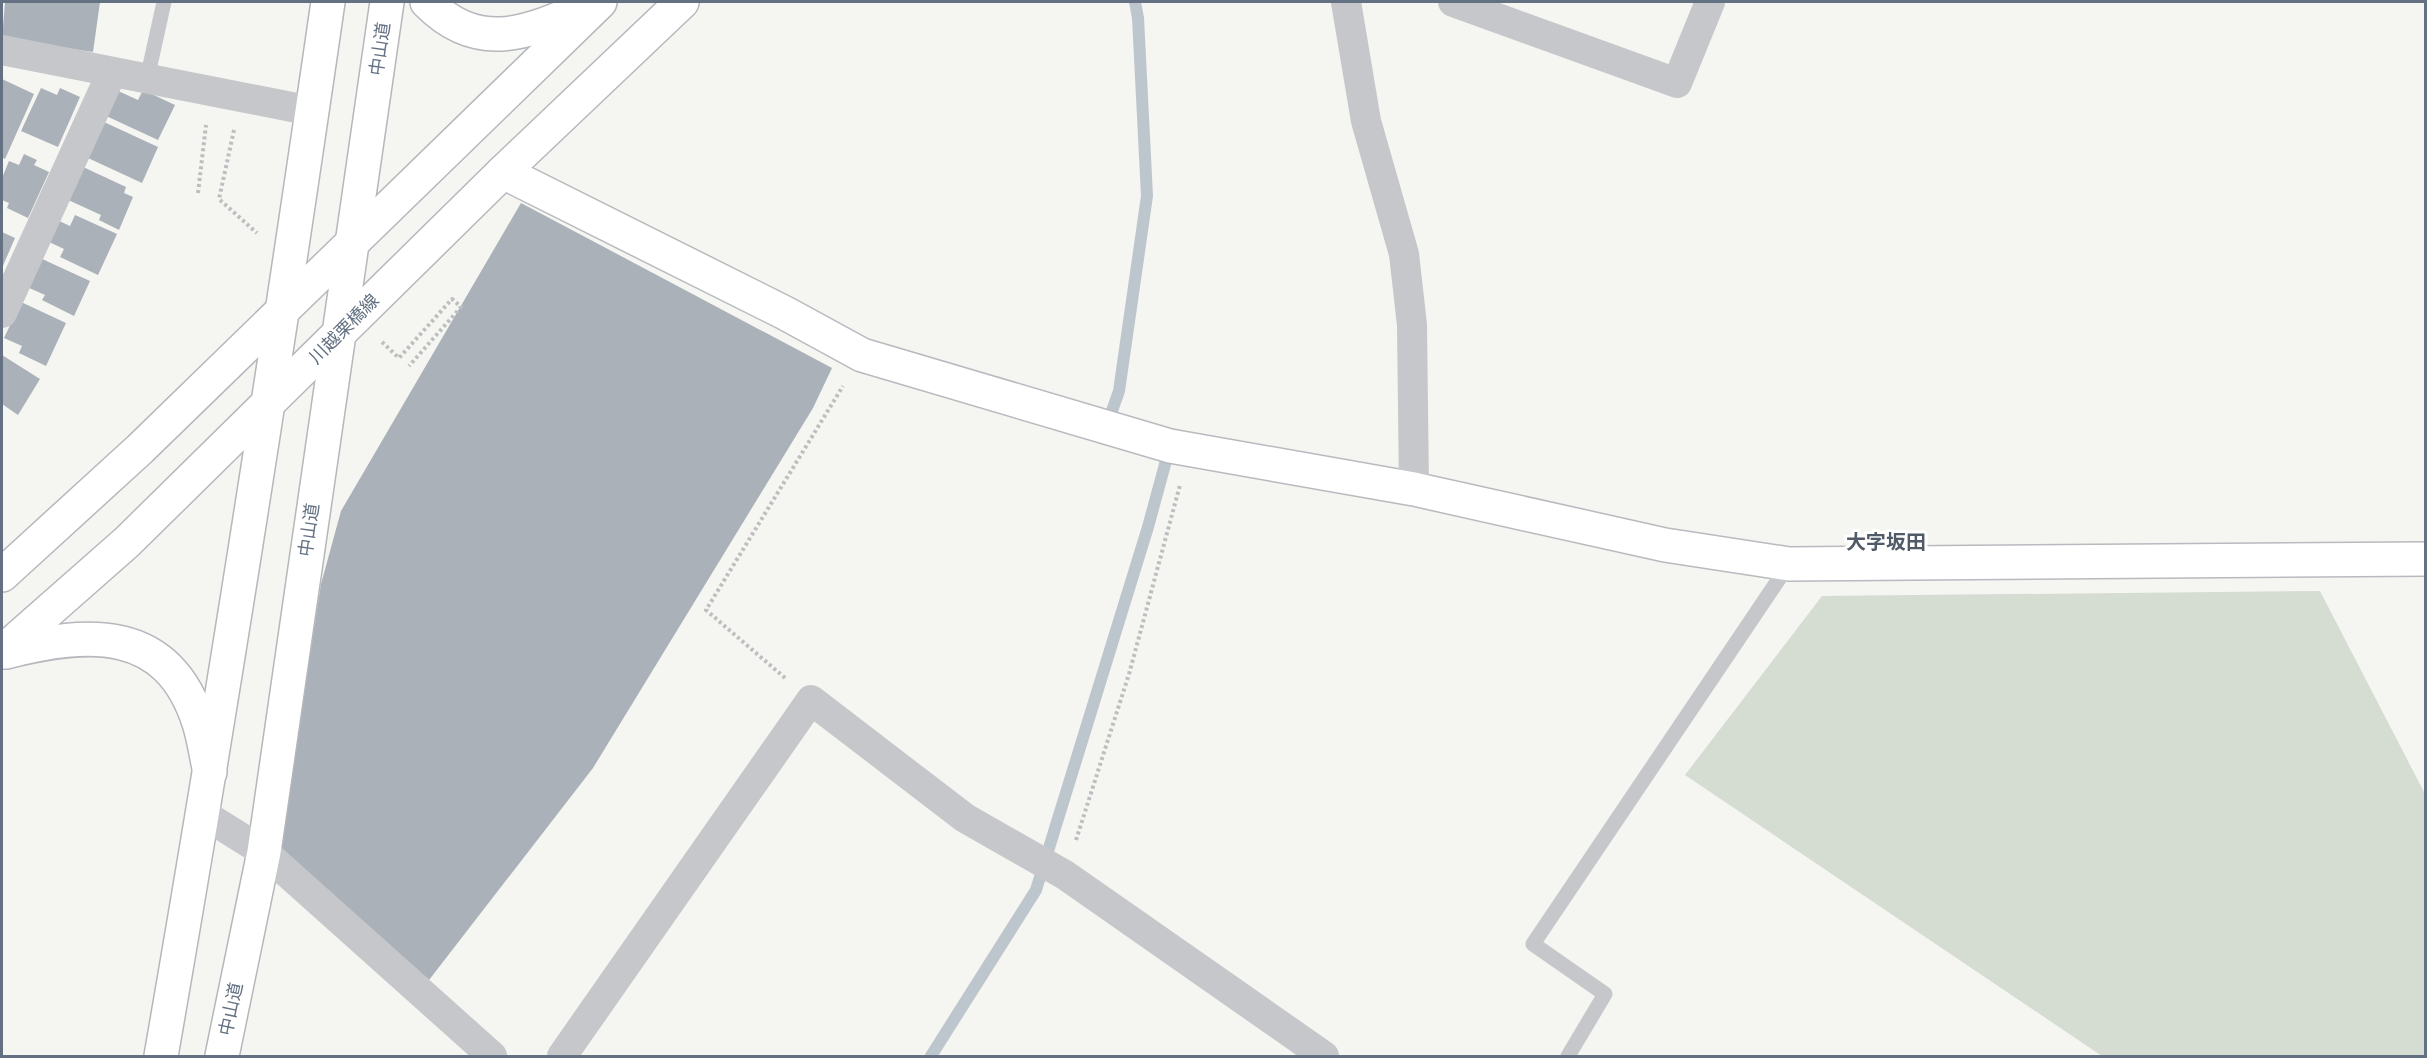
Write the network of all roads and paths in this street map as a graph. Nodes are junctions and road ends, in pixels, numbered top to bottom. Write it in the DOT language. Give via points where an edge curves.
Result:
graph roads {
  1 [pos="164,2"];
  2 [pos="328,2"];
  3 [pos="387,2"];
  4 [pos="427,2"];
  5 [pos="599,2"];
  6 [pos="682,2"];
  7 [pos="1346,2"];
  8 [pos="1453,2"];
  9 [pos="1710,2"];
  10 [pos="2,50"];
  11 [pos="112,72"];
  12 [pos="147,79"];
  13 [pos="312,111"];
  14 [pos="503,172"];
  15 [pos="352,244"];
  16 [pos="283,311"];
  17 [pos="2,313"];
  18 [pos="337,337"];
  19 [pos="862,355"];
  20 [pos="267,405"];
  21 [pos="1190,449"];
  22 [pos="1414,489"];
  23 [pos="2426,559"];
  24 [pos="1789,564"];
  25 [pos="2,575"];
  26 [pos="2,653"];
  27 [pos="811,700"];
  28 [pos="210,774"];
  29 [pos="203,814"];
  30 [pos="264,852"];
  31 [pos="1065,875"];
  32 [pos="161,1056"];
  33 [pos="222,1056"];
  34 [pos="492,1056"];
  35 [pos="562,1056"];
  36 [pos="1324,1056"];
  37 [pos="1568,1056"];
  1 -- 12 [label="lane"];
  2 -- 13 [label="main road"];
  3 -- 15 [label="main road, 中山道"];
  4 -- 5 [label="main road" via="445,20 474,32 507,34 545,26"];
  5 -- 15 [label="main road"];
  6 -- 14 [label="main road, 川越栗橋線"];
  7 -- 22 [label="street" via="1366,121 1404,254 1412,325"];
  8 -- 9 [label="street" via="1677,83"];
  10 -- 11 [label="street"];
  11 -- 12 [label="street"];
  11 -- 17 [label="street"];
  12 -- 13 [label="street"];
  13 -- 16 [label="main road"];
  14 -- 18 [label="main road, 川越栗橋線"];
  14 -- 19 [label="main road"];
  15 -- 16 [label="main road"];
  15 -- 18 [label="main road, 中山道"];
  16 -- 20 [label="main road"];
  16 -- 25 [label="main road"];
  18 -- 20 [label="main road, 川越栗橋線"];
  18 -- 30 [label="main road, 中山道"];
  19 -- 21 [label="main road" via="1106,429"];
  19 -- 27 [label="path" via="706,610"];
  20 -- 26 [label="main road, 川越栗橋線" via="127,542"];
  20 -- 28 [label="main road"];
  21 -- 22 [label="main road"];
  21 -- 31 [label="path" via="1130,674"];
  22 -- 24 [label="main road" via="1665,545"];
  23 -- 24 [label="main road"];
  24 -- 37 [label="lane" via="1533,944 1605,994"];
  26 -- 28 [label="main road" via="88,638 126,642 160,660 183,688 198,722"];
  27 -- 31 [label="street" via="965,818"];
  27 -- 35 [label="street"];
  28 -- 29 [label="main road"];
  29 -- 30 [label="street"];
  29 -- 32 [label="main road"];
  30 -- 33 [label="main road, 中山道"];
  30 -- 34 [label="street"];
  31 -- 36 [label="street"];
}
